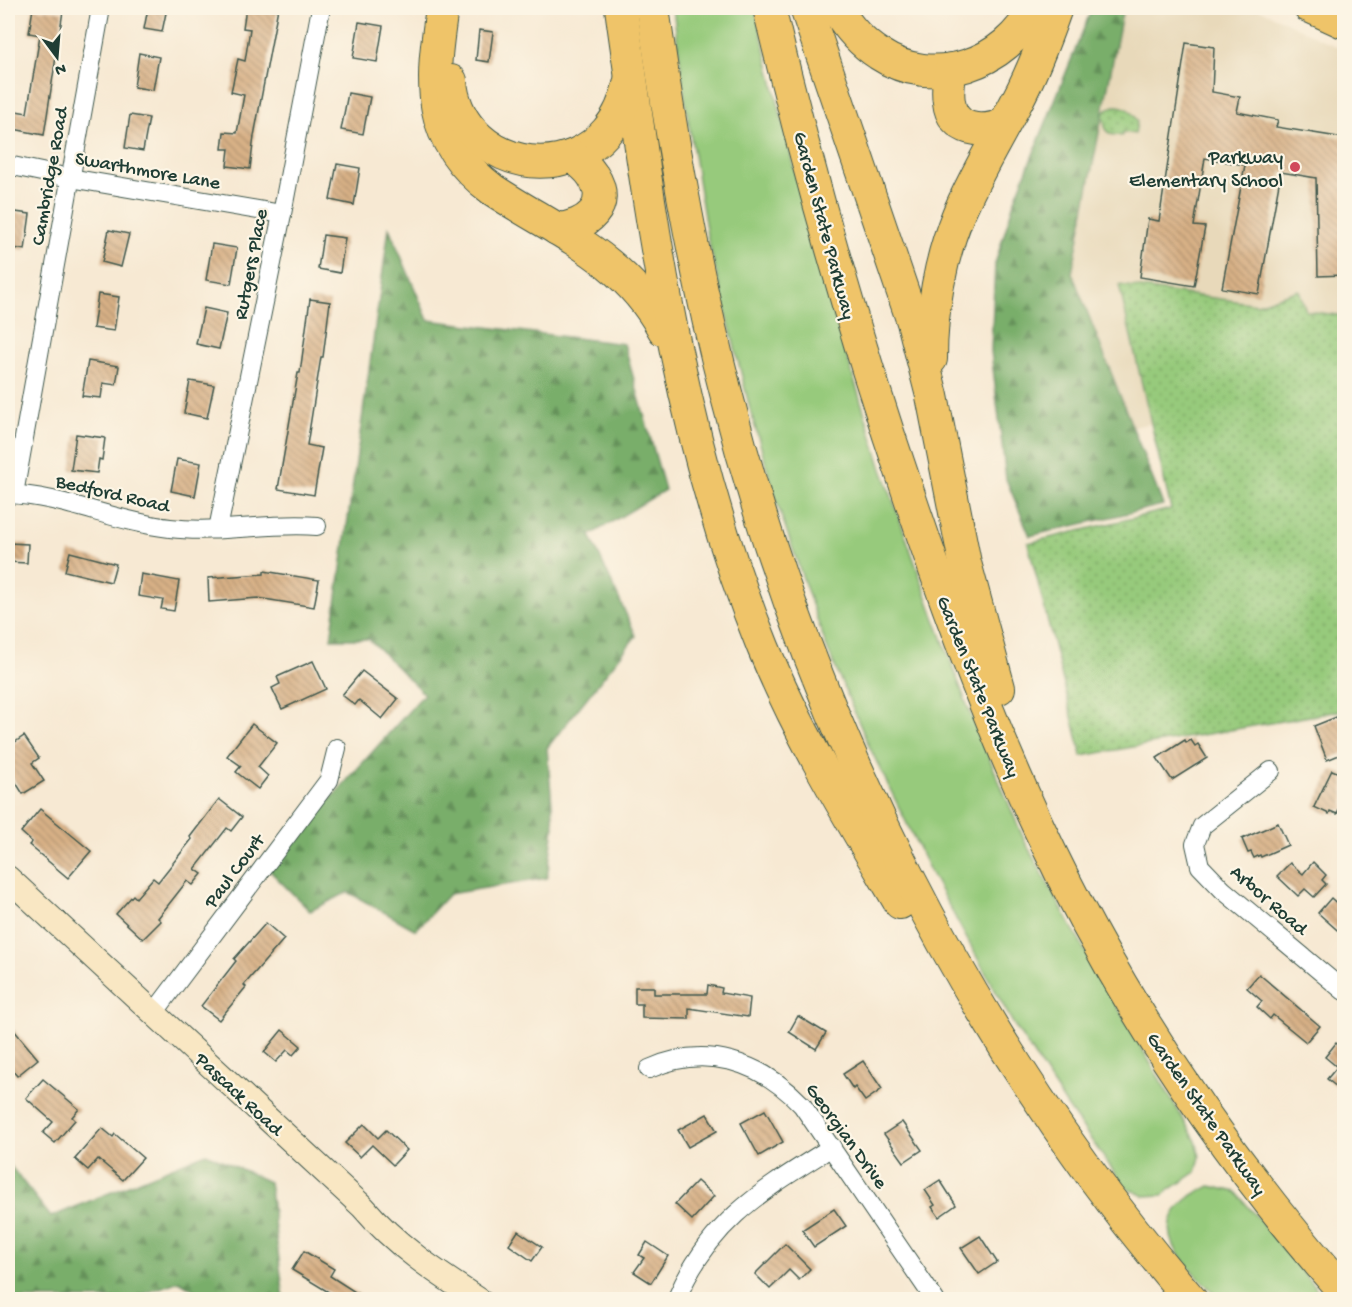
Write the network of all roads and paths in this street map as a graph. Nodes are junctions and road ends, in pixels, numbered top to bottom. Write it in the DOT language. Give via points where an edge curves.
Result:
graph roads {
  1 [pos="101,8"];
  2 [pos="321,8"];
  3 [pos="442,8"];
  4 [pos="459,8"];
  5 [pos="621,8"];
  6 [pos="653,8"];
  7 [pos="769,8"];
  8 [pos="806,8"];
  9 [pos="836,8"];
  10 [pos="1034,8"];
  11 [pos="1056,8"];
  12 [pos="1307,8"];
  13 [pos="1344,26"];
  14 [pos="951,69"];
  15 [pos="630,77"];
  16 [pos="1004,124"];
  17 [pos="572,156"];
  18 [pos="8,165"];
  19 [pos="70,178"];
  20 [pos="282,214"];
  21 [pos="557,229"];
  22 [pos="675,351"];
  23 [pos="932,396"];
  24 [pos="11,494"];
  25 [pos="317,526"];
  26 [pos="218,529"];
  27 [pos="337,748"];
  28 [pos="1271,771"];
  29 [pos="8,878"];
  30 [pos="1089,927"];
  31 [pos="1344,991"];
  32 [pos="154,1013"];
  33 [pos="649,1069"];
  34 [pos="1036,1097"];
  35 [pos="832,1148"];
  36 [pos="1344,1292"];
  37 [pos="479,1299"];
  38 [pos="676,1299"];
  39 [pos="935,1299"];
  40 [pos="1191,1299"];
  1 -- 19 [label="street, Cambridge Road"];
  2 -- 20 [label="street, Rutgers Place"];
  3 -- 21 [label="highway" via="434,86 439,118 448,140 481,182"];
  4 -- 17 [label="highway" via="451,85 469,128 487,146 511,158 535,162"];
  5 -- 15 [label="highway"];
  6 -- 34 [label="highway" via="690,236 713,343 777,566 841,730 900,860 979,1004"];
  7 -- 30 [label="highway, Garden State Parkway" via="843,291 933,567 1018,781"];
  8 -- 23 [label="highway" via="902,287"];
  9 -- 14 [label="highway" via="856,36 880,55 914,68"];
  10 -- 14 [label="highway" via="1002,48 978,62"];
  11 -- 16 [label="highway" via="1030,74"];
  12 -- 13 [label="main road"];
  14 -- 16 [label="highway" via="949,104 955,120 981,130"];
  15 -- 17 [label="highway" via="622,108 611,126 598,141"];
  15 -- 22 [label="highway"];
  16 -- 23 [label="highway" via="969,190 948,244 933,328"];
  17 -- 21 [label="highway" via="592,173 598,187 598,202 584,222"];
  18 -- 19 [label="street, Swarthmore Lane"];
  19 -- 20 [label="street, Swarthmore Lane"];
  19 -- 24 [label="street, Cambridge Road"];
  20 -- 26 [label="street, Rutgers Place"];
  21 -- 22 [label="highway" via="600,256 633,286 658,319"];
  22 -- 34 [label="highway" via="736,574 795,717 963,1009"];
  23 -- 30 [label="highway" via="987,649"];
  24 -- 26 [label="street, Bedford Road" via="142,524"];
  25 -- 26 [label="street, Bedford Road" via="265,524"];
  27 -- 32 [label="street, Paul Court" via="329,780"];
  28 -- 31 [label="street, Arbor Road" via="1202,826 1195,844 1200,866 1223,890"];
  29 -- 32 [label="street, Pascack Road"];
  30 -- 36 [label="highway, Garden State Parkway" via="1144,1022 1204,1112"];
  32 -- 37 [label="street, Pascack Road" via="401,1246"];
  33 -- 35 [label="street, Georgian Drive" via="701,1057 747,1065 787,1089"];
  34 -- 40 [label="highway" via="1106,1195"];
  35 -- 38 [label="street" via="762,1191 739,1210 694,1264"];
  35 -- 39 [label="street, Georgian Drive"];
}
